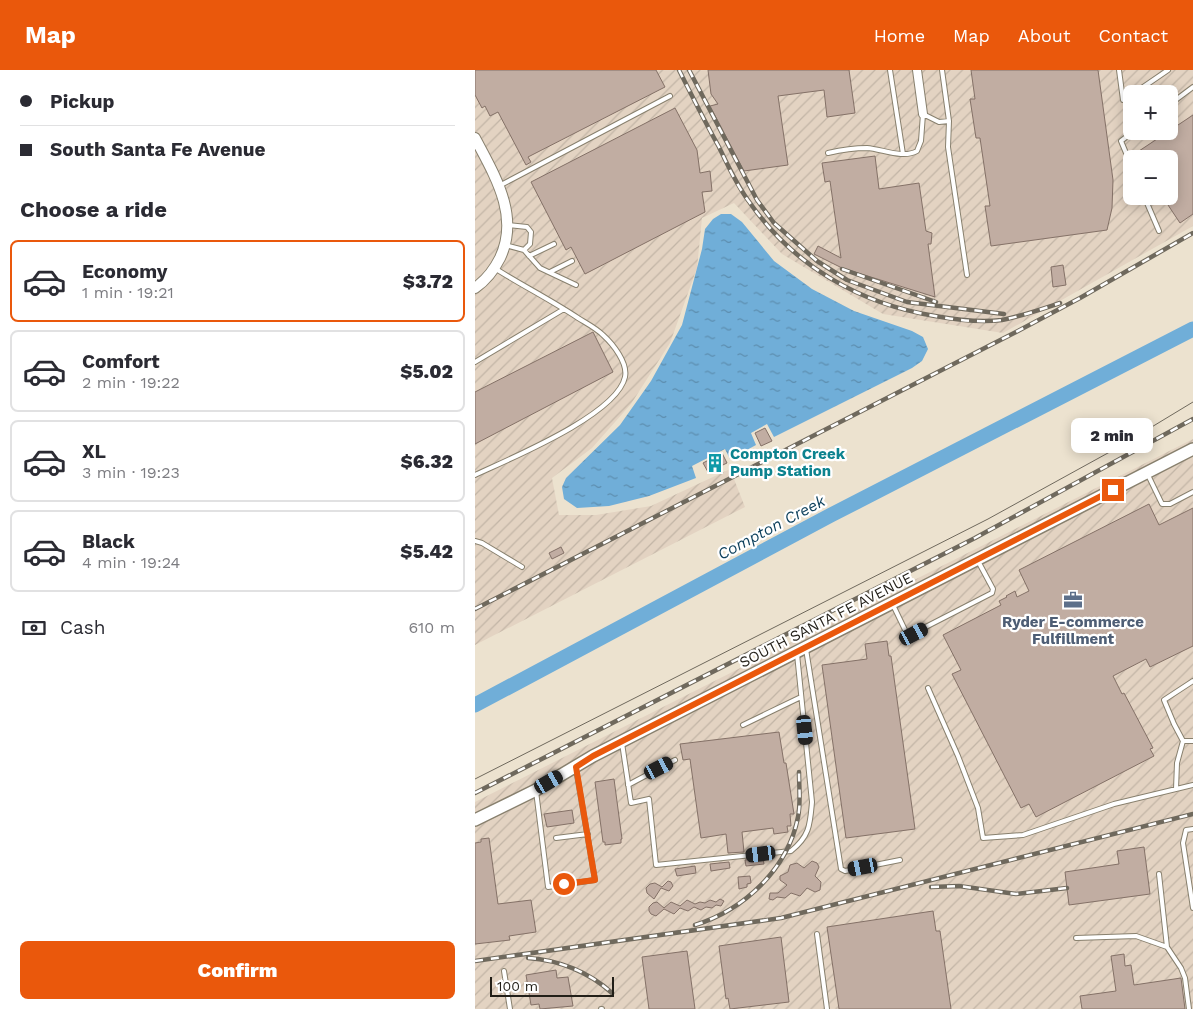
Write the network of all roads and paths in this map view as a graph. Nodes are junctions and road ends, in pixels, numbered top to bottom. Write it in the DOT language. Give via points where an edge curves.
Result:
graph roads {
  1 [pos="890,70"];
  2 [pos="917,70"];
  3 [pos="942,70"];
  4 [pos="1119,70"];
  5 [pos="1168,70"];
  6 [pos="1146,85"];
  7 [pos="1193,87"];
  8 [pos="670,96"];
  9 [pos="1178,98"];
  10 [pos="1123,100"];
  11 [pos="923,114"];
  12 [pos="949,121"];
  13 [pos="475,140"];
  14 [pos="828,153"];
  15 [pos="903,154"];
  16 [pos="499,186"];
  17 [pos="1148,205"];
  18 [pos="508,225"];
  19 [pos="1159,231"];
  20 [pos="554,244"];
  21 [pos="505,245"];
  22 [pos="524,250"];
  23 [pos="529,256"];
  24 [pos="572,261"];
  25 [pos="494,267"];
  26 [pos="550,272"];
  27 [pos="967,275"];
  28 [pos="577,285"];
  29 [pos="475,288"];
  30 [pos="564,309"];
  31 [pos="475,362"];
  32 [pos="1193,449"];
  33 [pos="1147,472"];
  34 [pos="475,475"];
  35 [pos="1193,492"];
  36 [pos="475,541"];
  37 [pos="977,559"];
  38 [pos="522,567"];
  39 [pos="892,603"];
  40 [pos="801,649"];
  41 [pos="1193,681"];
  42 [pos="927,688"];
  43 [pos="801,697"];
  44 [pos="743,725"];
  45 [pos="622,741"];
  46 [pos="1183,741"];
  47 [pos="1193,741"];
  48 [pos="675,760"];
  49 [pos="576,767"];
  50 [pos="628,785"];
  51 [pos="1193,785"];
  52 [pos="1176,789"];
  53 [pos="536,790"];
  54 [pos="475,820"];
  55 [pos="1193,829"];
  56 [pos="587,834"];
  57 [pos="555,838"];
  58 [pos="899,860"];
  59 [pos="1159,874"];
  60 [pos="1193,908"];
  61 [pos="817,934"];
  62 [pos="1075,938"];
  63 [pos="1167,947"];
  64 [pos="504,971"];
  65 [pos="510,1009"];
  66 [pos="827,1009"];
  67 [pos="1189,1009"];
  1 -- 15 [label="lane"];
  2 -- 11 [label="street"];
  3 -- 12 [label="lane"];
  4 -- 10 [label="lane"];
  5 -- 6 [label="lane"];
  7 -- 9 [label="lane"];
  8 -- 16 [label="lane"];
  11 -- 12 [label="lane" via="939,122"];
  11 -- 15 [label="lane" via="919,147 913,153"];
  12 -- 27 [label="lane" via="948,147"];
  13 -- 16 [label="street"];
  14 -- 15 [label="lane" via="868,148"];
  16 -- 18 [label="street"];
  17 -- 19 [label="lane"];
  18 -- 21 [label="street"];
  18 -- 22 [label="lane" via="527,227 531,232 530,244"];
  20 -- 23 [label="lane"];
  21 -- 22 [label="lane"];
  21 -- 25 [label="street"];
  22 -- 23 [label="lane"];
  23 -- 26 [label="lane" via="540,268"];
  24 -- 26 [label="lane"];
  25 -- 29 [label="street"];
  25 -- 30 [label="lane"];
  26 -- 28 [label="lane"];
  30 -- 31 [label="lane"];
  30 -- 34 [label="lane" via="602,334 616,350 625,376 621,388 572,428"];
  32 -- 33 [label="main road, SOUTH SANTA FE AVENUE"];
  33 -- 35 [label="lane" via="1162,504 1171,504"];
  33 -- 37 [label="main road, SOUTH SANTA FE AVENUE"];
  36 -- 38 [label="lane"];
  37 -- 39 [label="main road, SOUTH SANTA FE AVENUE"];
  37 -- 39 [label="lane" via="992,593 914,634 907,634"];
  39 -- 40 [label="main road, SOUTH SANTA FE AVENUE"];
  40 -- 43 [label="lane"];
  40 -- 45 [label="main road, SOUTH SANTA FE AVENUE"];
  40 -- 58 [label="lane" via="841,869 845,871"];
  41 -- 46 [label="lane" via="1165,700"];
  42 -- 52 [label="lane" via="978,808 983,838 1023,835 1114,804"];
  43 -- 44 [label="lane"];
  43 -- 50 [label="lane" via="812,802 810,824 802,842 791,851 656,865 649,798 631,803"];
  45 -- 49 [label="main road, SOUTH SANTA FE AVENUE"];
  45 -- 50 [label="lane"];
  46 -- 47 [label="lane"];
  46 -- 52 [label="lane" via="1177,763"];
  48 -- 50 [label="lane"];
  49 -- 53 [label="main road, SOUTH SANTA FE AVENUE"];
  49 -- 56 [label="lane"];
  51 -- 52 [label="lane"];
  53 -- 54 [label="main road, SOUTH SANTA FE AVENUE"];
  53 -- 56 [label="lane" via="549,887 595,880"];
  55 -- 60 [label="lane" via="1186,830 1183,842"];
  56 -- 57 [label="lane"];
  59 -- 63 [label="lane"];
  61 -- 66 [label="lane"];
  62 -- 63 [label="lane" via="1136,936"];
  63 -- 67 [label="lane" via="1185,978"];
  64 -- 65 [label="lane"];
}
